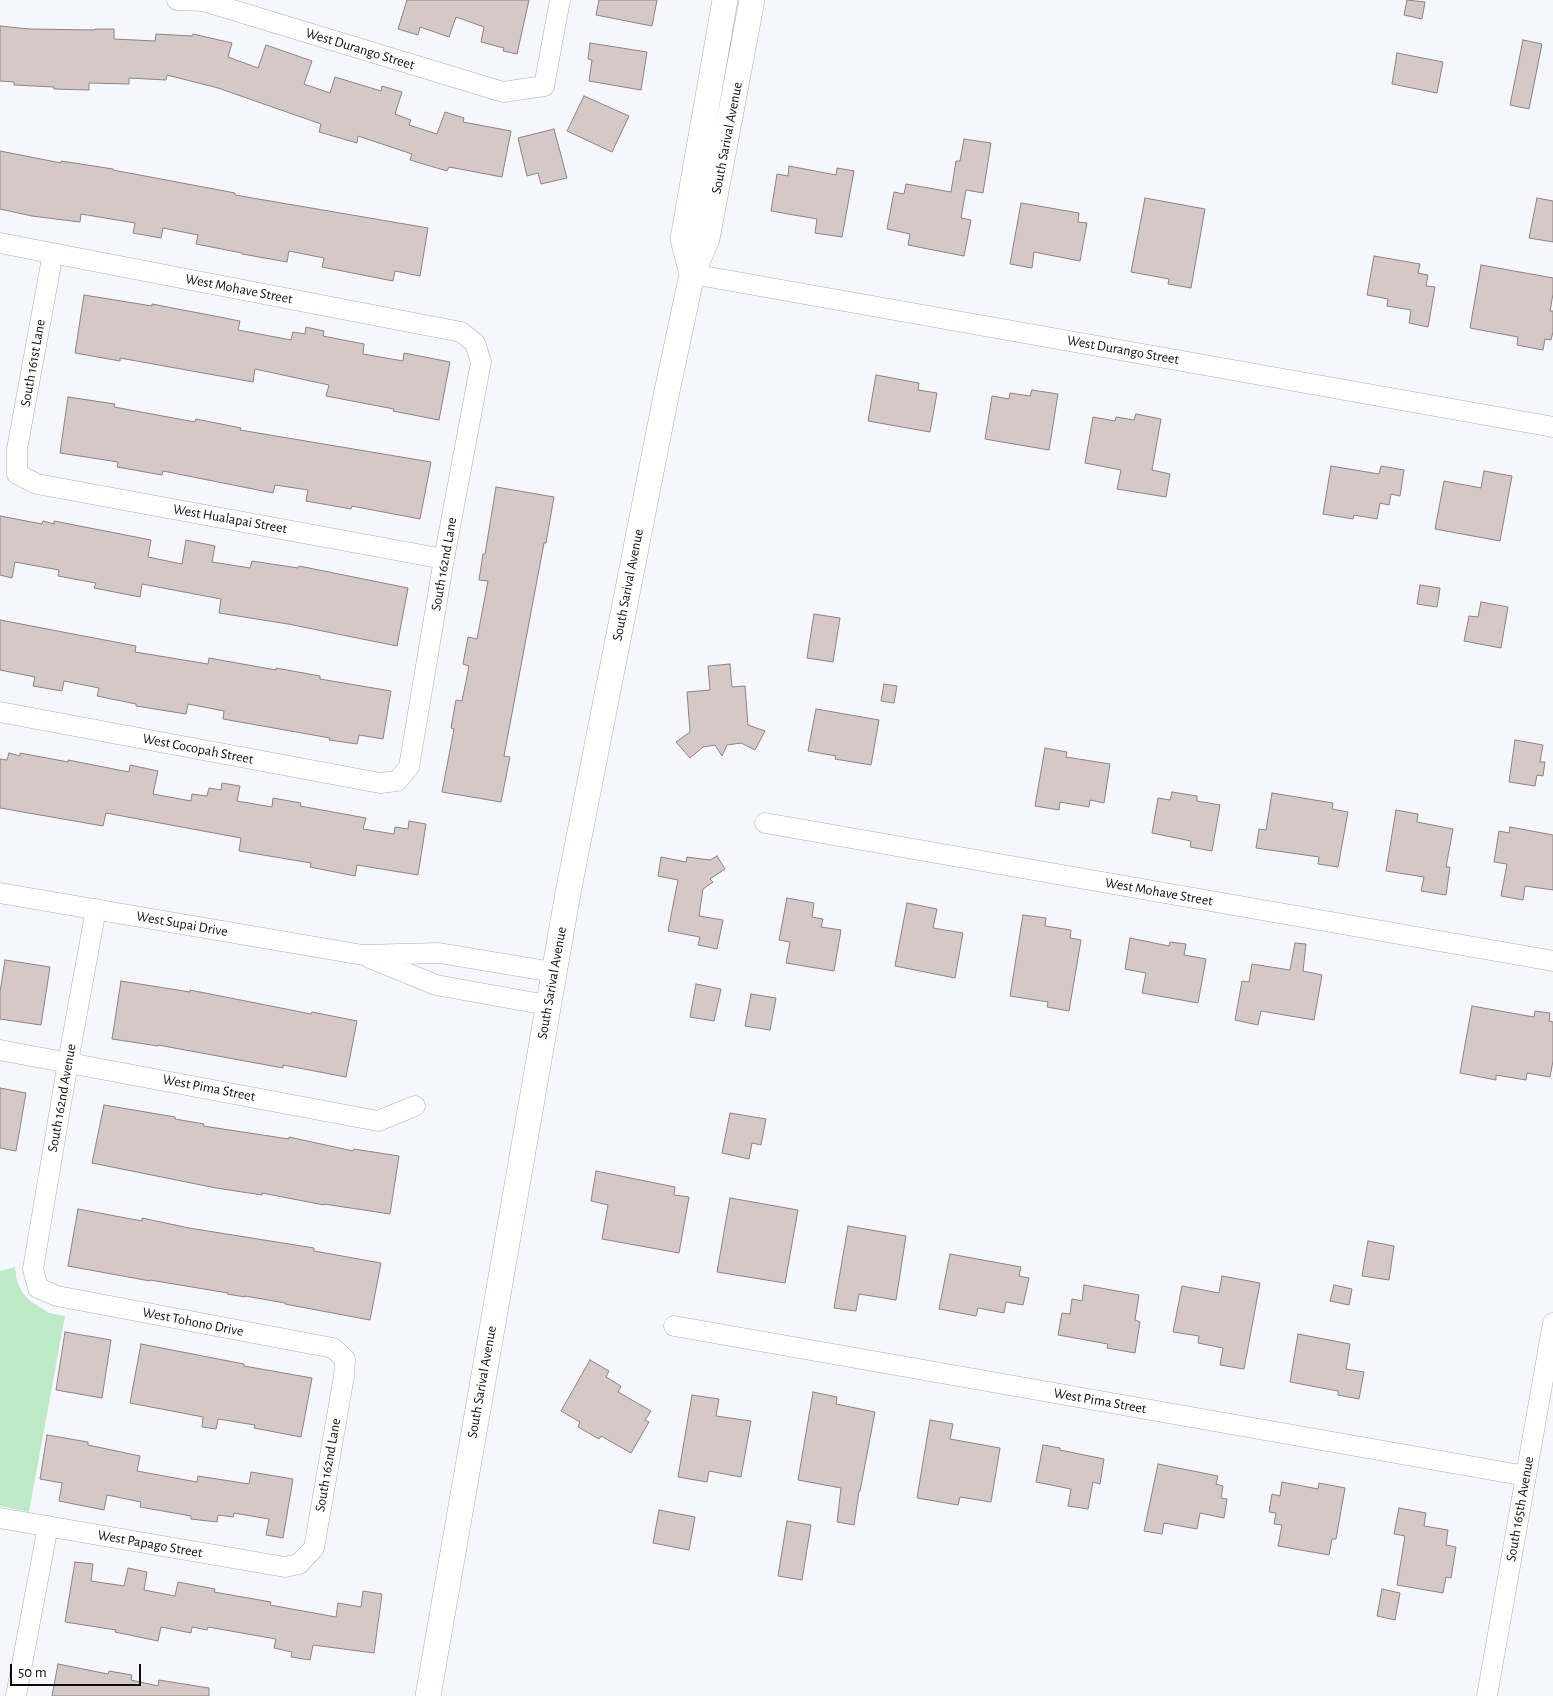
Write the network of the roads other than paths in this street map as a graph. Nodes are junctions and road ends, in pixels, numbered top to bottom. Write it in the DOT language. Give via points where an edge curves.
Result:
graph roads {
  1 [pos="177,0"];
  2 [pos="560,0"];
  3 [pos="725,0"];
  4 [pos="752,0"];
  5 [pos="0,243"];
  6 [pos="53,253"];
  7 [pos="692,274"];
  8 [pos="475,343"];
  9 [pos="1553,426"];
  10 [pos="17,474"];
  11 [pos="444,559"];
  12 [pos="0,712"];
  13 [pos="397,781"];
  14 [pos="765,823"];
  15 [pos="0,893"];
  16 [pos="96,909"];
  17 [pos="363,955"];
  18 [pos="1553,961"];
  19 [pos="553,972"];
  20 [pos="547,1005"];
  21 [pos="0,1050"];
  22 [pos="68,1062"];
  23 [pos="415,1106"];
  24 [pos="38,1288"];
  25 [pos="1553,1323"];
  26 [pos="674,1326"];
  27 [pos="345,1359"];
  28 [pos="1526,1476"];
  29 [pos="0,1518"];
  30 [pos="48,1526"];
  31 [pos="299,1564"];
  32 [pos="16,1696"];
  33 [pos="428,1696"];
  34 [pos="1487,1696"];
  1 -- 2 [label="street, West Durango Street" via="203,1 503,92 544,86"];
  3 -- 7 [label="main road, South Sarival Avenue" via="683,239"];
  4 -- 7 [label="main road, South Sarival Avenue" via="707,239"];
  5 -- 6 [label="street, West Mohave Street"];
  6 -- 8 [label="street, West Mohave Street" via="461,332"];
  6 -- 10 [label="street, South 161st Lane" via="17,449"];
  7 -- 9 [label="street, West Durango Street"];
  7 -- 19 [label="main road, South Sarival Avenue"];
  8 -- 11 [label="street, South 162nd Lane" via="481,362"];
  10 -- 11 [label="street, West Hualapai Street" via="37,484"];
  11 -- 13 [label="street, South 162nd Lane" via="409,767"];
  12 -- 13 [label="street, West Cocopah Street" via="380,783"];
  14 -- 18 [label="street, West Mohave Street"];
  15 -- 16 [label="street, West Supai Drive"];
  16 -- 17 [label="street, West Supai Drive"];
  16 -- 22 [label="street, South 162nd Avenue"];
  17 -- 19 [label="street, West Supai Drive" via="439,953"];
  17 -- 20 [label="street, West Supai Drive" via="436,985"];
  19 -- 20 [label="main road, South Sarival Avenue"];
  20 -- 33 [label="main road, South Sarival Avenue"];
  21 -- 22 [label="street, West Pima Street"];
  22 -- 23 [label="street, West Pima Street" via="378,1120"];
  22 -- 24 [label="street, South 162nd Avenue" via="33,1269"];
  24 -- 27 [label="street, West Tohono Drive" via="57,1296 332,1348"];
  25 -- 28 [label="street, South 165th Avenue"];
  26 -- 28 [label="street, West Pima Street"];
  27 -- 31 [label="street, South 162nd Lane" via="314,1548"];
  28 -- 34 [label="street, South 165th Avenue"];
  29 -- 30 [label="street, West Papago Street"];
  30 -- 31 [label="street, West Papago Street" via="285,1567"];
  30 -- 32 [label="street"];
}
